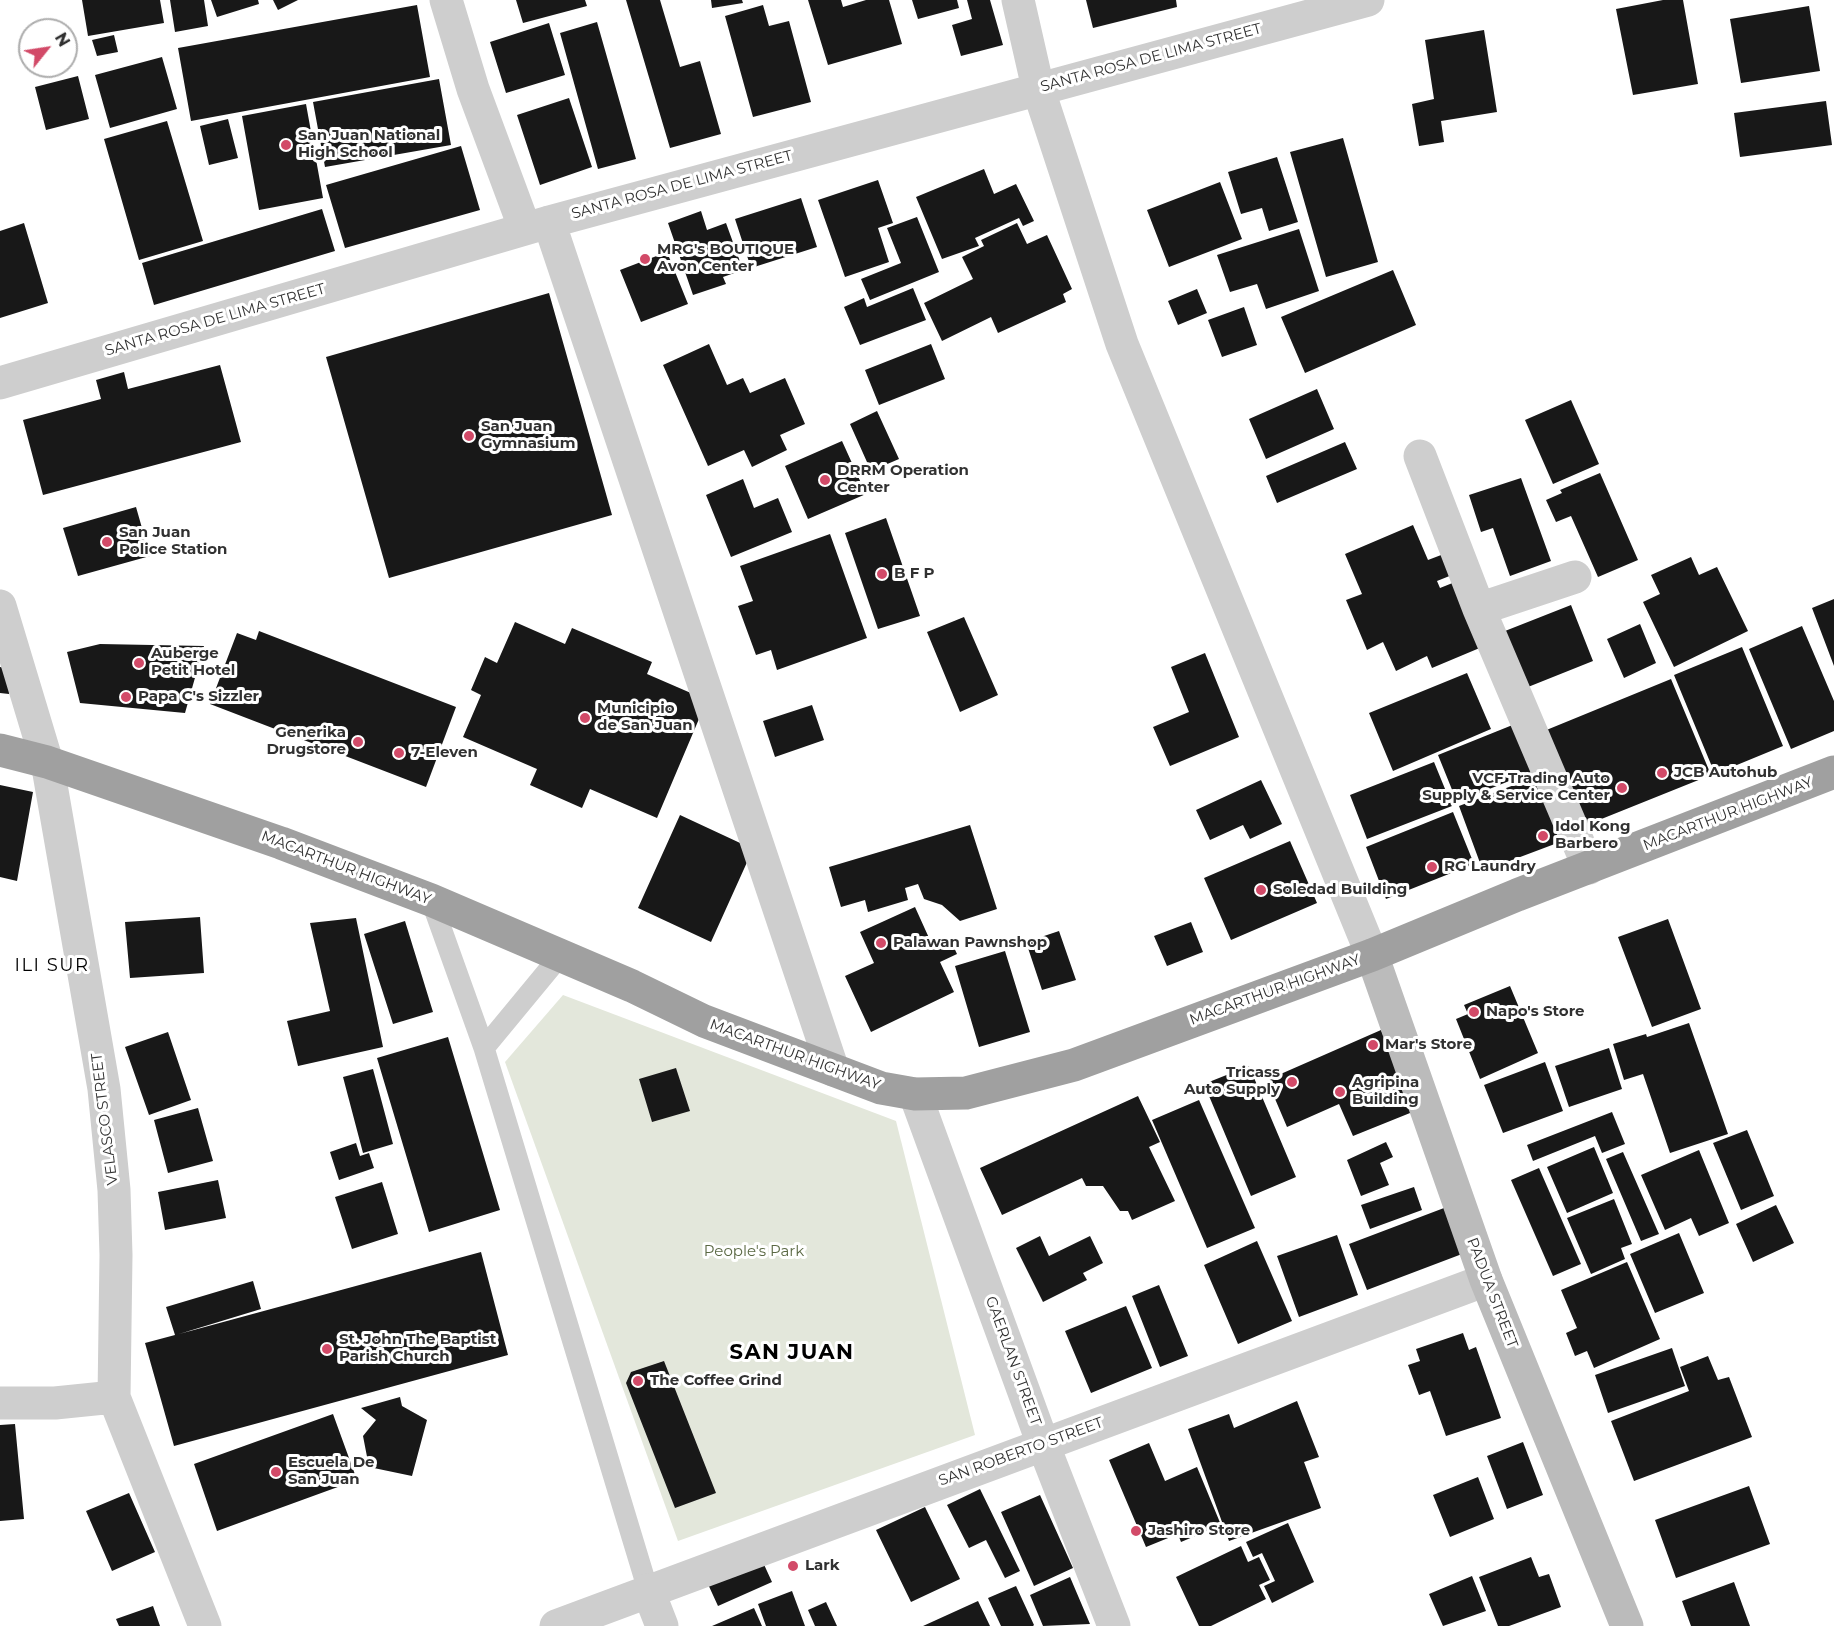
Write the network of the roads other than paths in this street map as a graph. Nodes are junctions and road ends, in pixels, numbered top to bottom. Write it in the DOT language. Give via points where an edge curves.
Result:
graph roads {
  1 [pos="446,0"];
  2 [pos="1018,0"];
  3 [pos="1368,0"];
  4 [pos="1038,88"];
  5 [pos="537,225"];
  6 [pos="0,383"];
  7 [pos="1420,456"];
  8 [pos="1575,578"];
  9 [pos="0,606"];
  10 [pos="1479,609"];
  11 [pos="0,750"];
  12 [pos="47,762"];
  13 [pos="1834,772"];
  14 [pos="1589,868"];
  15 [pos="431,900"];
  16 [pos="1372,955"];
  17 [pos="560,956"];
  18 [pos="484,1048"];
  19 [pos="833,1070"];
  20 [pos="915,1094"];
  21 [pos="1486,1280"];
  22 [pos="114,1397"];
  23 [pos="0,1403"];
  24 [pos="1043,1444"];
  25 [pos="648,1590"];
  26 [pos="205,1626"];
  27 [pos="556,1626"];
  28 [pos="662,1626"];
  29 [pos="1114,1626"];
  30 [pos="1627,1626"];
  1 -- 5 [label="street" via="473,89"];
  2 -- 4 [label="street"];
  3 -- 4 [label="street, SANTA ROSA DE LIMA STREET"];
  4 -- 5 [label="street, SANTA ROSA DE LIMA STREET"];
  4 -- 16 [label="street" via="1122,345"];
  5 -- 6 [label="street, SANTA ROSA DE LIMA STREET"];
  5 -- 19 [label="street"];
  7 -- 10 [label="street"];
  8 -- 10 [label="street"];
  9 -- 12 [label="street, VELASCO STREET"];
  10 -- 14 [label="street"];
  11 -- 12 [label="highway, MACARTHUR HIGHWAY"];
  12 -- 15 [label="highway, MACARTHUR HIGHWAY"];
  12 -- 22 [label="street, VELASCO STREET" via="105,1101 116,1244"];
  13 -- 14 [label="highway, MACARTHUR HIGHWAY"];
  14 -- 16 [label="highway, MACARTHUR HIGHWAY"];
  15 -- 17 [label="highway, MACARTHUR HIGHWAY"];
  15 -- 18 [label="lane"];
  16 -- 20 [label="highway, MACARTHUR HIGHWAY" via="1074,1065 966,1093"];
  16 -- 21 [label="main road, PADUA STREET"];
  17 -- 18 [label="lane"];
  17 -- 19 [label="highway, MACARTHUR HIGHWAY" via="704,1021"];
  18 -- 25 [label="lane"];
  19 -- 20 [label="highway, MACARTHUR HIGHWAY" via="881,1088"];
  20 -- 24 [label="street, GAERLAN STREET"];
  21 -- 24 [label="street, SAN ROBERTO STREET"];
  21 -- 30 [label="main road, PADUA STREET"];
  22 -- 23 [label="street" via="55,1404"];
  22 -- 26 [label="street, VELASCO STREET"];
  24 -- 25 [label="street, SAN ROBERTO STREET"];
  24 -- 29 [label="street, GAERLAN STREET"];
  25 -- 27 [label="street, SAN ROBERTO STREET"];
  25 -- 28 [label="street"];
}
